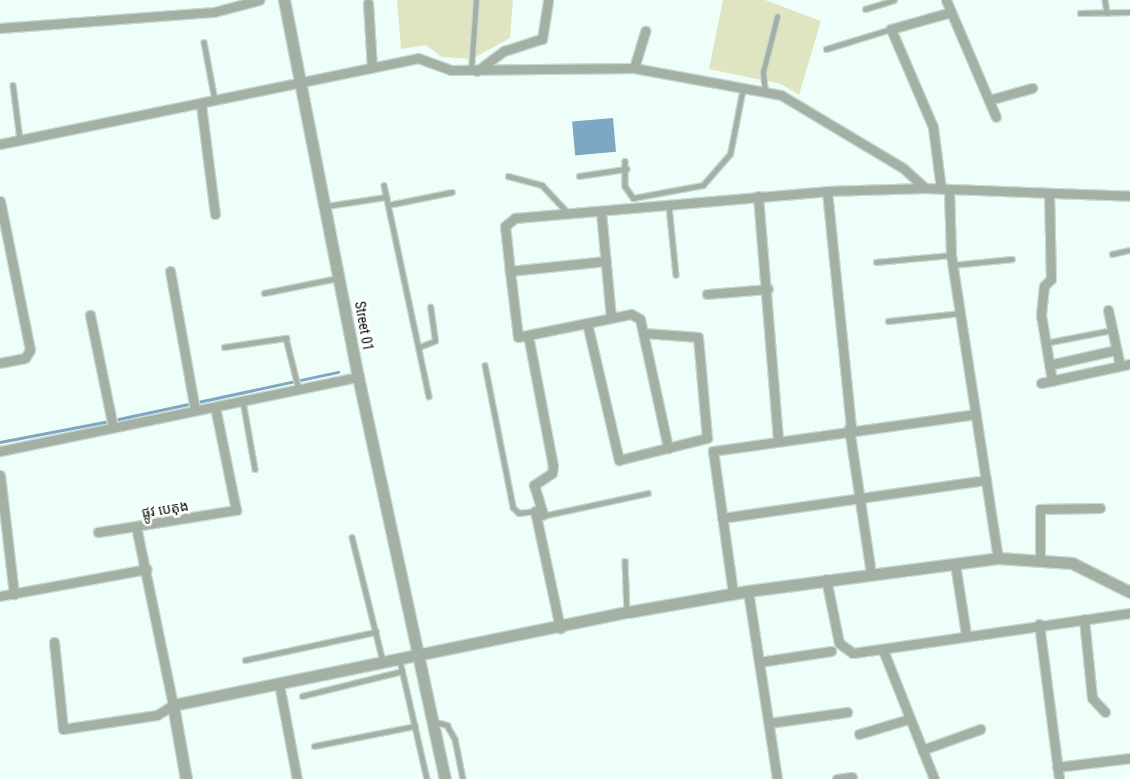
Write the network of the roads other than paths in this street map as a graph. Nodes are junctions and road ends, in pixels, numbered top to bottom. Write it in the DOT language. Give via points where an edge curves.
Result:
graph roads {
  1 [pos="259,0"];
  2 [pos="284,0"];
  3 [pos="476,0"];
  4 [pos="548,0"];
  5 [pos="894,0"];
  6 [pos="946,0"];
  7 [pos="1105,0"];
  8 [pos="368,3"];
  9 [pos="865,9"];
  10 [pos="951,12"];
  11 [pos="1130,12"];
  12 [pos="1080,13"];
  13 [pos="1107,13"];
  14 [pos="777,17"];
  15 [pos="0,28"];
  16 [pos="892,30"];
  17 [pos="645,32"];
  18 [pos="204,42"];
  19 [pos="826,49"];
  20 [pos="372,68"];
  21 [pos="634,68"];
  22 [pos="474,70"];
  23 [pos="302,82"];
  24 [pos="13,85"];
  25 [pos="743,88"];
  26 [pos="1032,88"];
  27 [pos="765,92"];
  28 [pos="989,100"];
  29 [pos="215,102"];
  30 [pos="201,105"];
  31 [pos="996,117"];
  32 [pos="20,140"];
  33 [pos="0,144"];
  34 [pos="625,161"];
  35 [pos="626,169"];
  36 [pos="508,176"];
  37 [pos="579,176"];
  38 [pos="384,185"];
  39 [pos="924,188"];
  40 [pos="945,190"];
  41 [pos="827,191"];
  42 [pos="452,192"];
  43 [pos="1049,193"];
  44 [pos="758,196"];
  45 [pos="1130,196"];
  46 [pos="386,197"];
  47 [pos="0,201"];
  48 [pos="388,205"];
  49 [pos="327,206"];
  50 [pos="669,206"];
  51 [pos="601,212"];
  52 [pos="215,214"];
  53 [pos="569,215"];
  54 [pos="1130,250"];
  55 [pos="1112,254"];
  56 [pos="1012,259"];
  57 [pos="951,260"];
  58 [pos="606,261"];
  59 [pos="876,262"];
  60 [pos="170,271"];
  61 [pos="510,271"];
  62 [pos="676,275"];
  63 [pos="340,278"];
  64 [pos="768,289"];
  65 [pos="264,293"];
  66 [pos="707,294"];
  67 [pos="430,307"];
  68 [pos="1108,310"];
  69 [pos="960,313"];
  70 [pos="90,314"];
  71 [pos="611,318"];
  72 [pos="888,322"];
  73 [pos="587,323"];
  74 [pos="1112,330"];
  75 [pos="644,333"];
  76 [pos="528,335"];
  77 [pos="1045,343"];
  78 [pos="419,347"];
  79 [pos="224,348"];
  80 [pos="1116,350"];
  81 [pos="0,363"];
  82 [pos="1130,364"];
  83 [pos="485,365"];
  84 [pos="1049,365"];
  85 [pos="1120,366"];
  86 [pos="358,377"];
  87 [pos="1052,381"];
  88 [pos="1041,383"];
  89 [pos="298,387"];
  90 [pos="429,396"];
  91 [pos="243,401"];
  92 [pos="194,404"];
  93 [pos="216,407"];
  94 [pos="975,414"];
  95 [pos="112,426"];
  96 [pos="850,428"];
  97 [pos="778,439"];
  98 [pos="668,448"];
  99 [pos="0,450"];
  100 [pos="255,469"];
  101 [pos="0,475"];
  102 [pos="986,480"];
  103 [pos="648,493"];
  104 [pos="859,499"];
  105 [pos="1100,508"];
  106 [pos="538,515"];
  107 [pos="2,517"];
  108 [pos="722,518"];
  109 [pos="136,527"];
  110 [pos="98,532"];
  111 [pos="352,537"];
  112 [pos="998,558"];
  113 [pos="1040,559"];
  114 [pos="625,561"];
  115 [pos="956,564"];
  116 [pos="147,570"];
  117 [pos="871,573"];
  118 [pos="826,579"];
  119 [pos="748,590"];
  120 [pos="1130,592"];
  121 [pos="733,593"];
  122 [pos="14,594"];
  123 [pos="0,596"];
  124 [pos="628,612"];
  125 [pos="1130,613"];
  126 [pos="1084,619"];
  127 [pos="1039,624"];
  128 [pos="560,628"];
  129 [pos="376,632"];
  130 [pos="966,634"];
  131 [pos="54,642"];
  132 [pos="883,650"];
  133 [pos="831,651"];
  134 [pos="420,656"];
  135 [pos="245,660"];
  136 [pos="759,662"];
  137 [pos="384,664"];
  138 [pos="401,666"];
  139 [pos="279,684"];
  140 [pos="302,696"];
  141 [pos="172,705"];
  142 [pos="847,712"];
  143 [pos="1105,712"];
  144 [pos="909,719"];
  145 [pos="433,720"];
  146 [pos="769,723"];
  147 [pos="414,726"];
  148 [pos="980,729"];
  149 [pos="859,734"];
  150 [pos="314,746"];
  151 [pos="922,750"];
  152 [pos="1130,758"];
  153 [pos="1057,767"];
  154 [pos="852,777"];
  155 [pos="186,779"];
  156 [pos="297,779"];
  157 [pos="427,779"];
  158 [pos="446,779"];
  159 [pos="463,779"];
  160 [pos="777,779"];
  161 [pos="838,779"];
  162 [pos="934,779"];
  163 [pos="1059,779"];
  1 -- 15 [label="street" via="214,12"];
  2 -- 23 [label="street, Street 01"];
  3 -- 22 [label="lane"];
  4 -- 22 [label="street" via="542,39 504,51"];
  5 -- 9 [label="lane"];
  6 -- 10 [label="street"];
  7 -- 13 [label="lane"];
  8 -- 20 [label="street"];
  10 -- 16 [label="street"];
  10 -- 28 [label="street"];
  11 -- 13 [label="lane"];
  12 -- 13 [label="lane"];
  14 -- 27 [label="lane" via="764,72"];
  16 -- 19 [label="lane"];
  16 -- 40 [label="street" via="933,127"];
  17 -- 21 [label="street"];
  18 -- 29 [label="lane"];
  20 -- 22 [label="street" via="425,58 444,69"];
  20 -- 23 [label="street"];
  21 -- 22 [label="street"];
  21 -- 25 [label="street"];
  23 -- 29 [label="street"];
  23 -- 49 [label="street, Street 01"];
  24 -- 32 [label="lane"];
  25 -- 27 [label="street"];
  25 -- 35 [label="lane" via="730,154 703,184 633,198 626,190"];
  26 -- 28 [label="street"];
  27 -- 39 [label="street" via="781,95 903,168"];
  28 -- 31 [label="street"];
  29 -- 30 [label="street"];
  30 -- 32 [label="street"];
  30 -- 52 [label="street"];
  32 -- 33 [label="street"];
  34 -- 35 [label="lane"];
  35 -- 37 [label="lane"];
  36 -- 53 [label="lane" via="542,185"];
  38 -- 46 [label="lane"];
  39 -- 40 [label="street"];
  39 -- 41 [label="street"];
  40 -- 43 [label="street"];
  40 -- 57 [label="street"];
  41 -- 44 [label="street"];
  41 -- 96 [label="street"];
  42 -- 48 [label="lane"];
  43 -- 45 [label="street"];
  43 -- 77 [label="street" via="1051,279 1044,286 1041,315"];
  44 -- 50 [label="street"];
  44 -- 64 [label="street"];
  46 -- 48 [label="lane"];
  46 -- 49 [label="lane"];
  47 -- 81 [label="street" via="30,350 25,358"];
  48 -- 78 [label="lane"];
  49 -- 63 [label="street, Street 01"];
  50 -- 51 [label="street"];
  50 -- 62 [label="lane"];
  51 -- 53 [label="street"];
  51 -- 58 [label="street"];
  53 -- 61 [label="street" via="507,222"];
  54 -- 55 [label="lane"];
  56 -- 57 [label="lane"];
  57 -- 59 [label="lane"];
  57 -- 69 [label="street"];
  58 -- 61 [label="street"];
  58 -- 71 [label="street"];
  60 -- 92 [label="street"];
  61 -- 76 [label="street" via="518,337"];
  63 -- 65 [label="lane"];
  63 -- 86 [label="street, Street 01"];
  64 -- 66 [label="street"];
  64 -- 97 [label="street"];
  67 -- 78 [label="lane" via="435,341"];
  68 -- 74 [label="street"];
  69 -- 72 [label="lane"];
  69 -- 94 [label="street"];
  70 -- 95 [label="street"];
  71 -- 73 [label="street"];
  71 -- 75 [label="street" via="637,314"];
  73 -- 76 [label="street"];
  73 -- 98 [label="street" via="614,454 625,460"];
  74 -- 77 [label="lane"];
  74 -- 80 [label="street"];
  75 -- 98 [label="street"];
  75 -- 98 [label="street" via="693,333 700,342 707,438"];
  76 -- 106 [label="street" via="553,466 552,473 534,485"];
  77 -- 84 [label="street"];
  78 -- 90 [label="lane"];
  79 -- 89 [label="lane" via="286,338"];
  80 -- 84 [label="street"];
  80 -- 85 [label="street"];
  82 -- 85 [label="street"];
  83 -- 106 [label="lane" via="513,507 519,513"];
  84 -- 87 [label="street"];
  85 -- 87 [label="street"];
  86 -- 89 [label="street"];
  86 -- 134 [label="street, Street 01"];
  87 -- 88 [label="street"];
  89 -- 91 [label="street"];
  91 -- 93 [label="street"];
  91 -- 100 [label="lane"];
  92 -- 93 [label="street"];
  92 -- 95 [label="street"];
  93 -- 109 [label="street, ផ្លូវ បេតុង" via="236,510"];
  94 -- 96 [label="street"];
  94 -- 102 [label="street"];
  95 -- 99 [label="street"];
  96 -- 97 [label="street"];
  96 -- 104 [label="street"];
  97 -- 108 [label="street" via="713,451"];
  101 -- 107 [label="street"];
  102 -- 104 [label="street"];
  102 -- 112 [label="street"];
  103 -- 106 [label="lane"];
  104 -- 108 [label="street"];
  104 -- 117 [label="street"];
  105 -- 113 [label="street" via="1040,509"];
  106 -- 128 [label="street"];
  107 -- 122 [label="street"];
  108 -- 121 [label="street"];
  109 -- 110 [label="street, ផ្លូវ បេតុង"];
  109 -- 116 [label="street"];
  111 -- 129 [label="lane"];
  112 -- 113 [label="street"];
  112 -- 115 [label="street"];
  113 -- 120 [label="street" via="1072,563"];
  114 -- 124 [label="lane"];
  115 -- 117 [label="street"];
  115 -- 130 [label="street"];
  116 -- 122 [label="street"];
  116 -- 141 [label="street"];
  117 -- 118 [label="street"];
  118 -- 119 [label="street"];
  118 -- 132 [label="street" via="843,650"];
  119 -- 121 [label="street"];
  119 -- 136 [label="street"];
  121 -- 124 [label="street"];
  122 -- 123 [label="street"];
  124 -- 128 [label="street"];
  125 -- 126 [label="street"];
  126 -- 127 [label="street"];
  126 -- 143 [label="street" via="1092,698"];
  127 -- 130 [label="street"];
  127 -- 153 [label="street"];
  128 -- 134 [label="street"];
  129 -- 135 [label="lane"];
  129 -- 137 [label="lane"];
  130 -- 132 [label="street"];
  131 -- 141 [label="street" via="63,730 158,715"];
  132 -- 144 [label="street"];
  133 -- 136 [label="street"];
  134 -- 138 [label="street"];
  134 -- 145 [label="street, Street 01"];
  136 -- 146 [label="street"];
  137 -- 138 [label="street"];
  137 -- 139 [label="street"];
  138 -- 140 [label="lane"];
  138 -- 147 [label="lane"];
  139 -- 141 [label="street"];
  139 -- 156 [label="street"];
  141 -- 155 [label="street"];
  142 -- 146 [label="street"];
  144 -- 149 [label="street"];
  144 -- 151 [label="street"];
  145 -- 158 [label="street, Street 01"];
  145 -- 159 [label="lane" via="447,725 455,739"];
  146 -- 160 [label="street"];
  147 -- 150 [label="lane"];
  147 -- 157 [label="lane"];
  148 -- 151 [label="street"];
  151 -- 162 [label="street"];
  152 -- 153 [label="street"];
  153 -- 163 [label="street"];
  154 -- 161 [label="street"];
}
